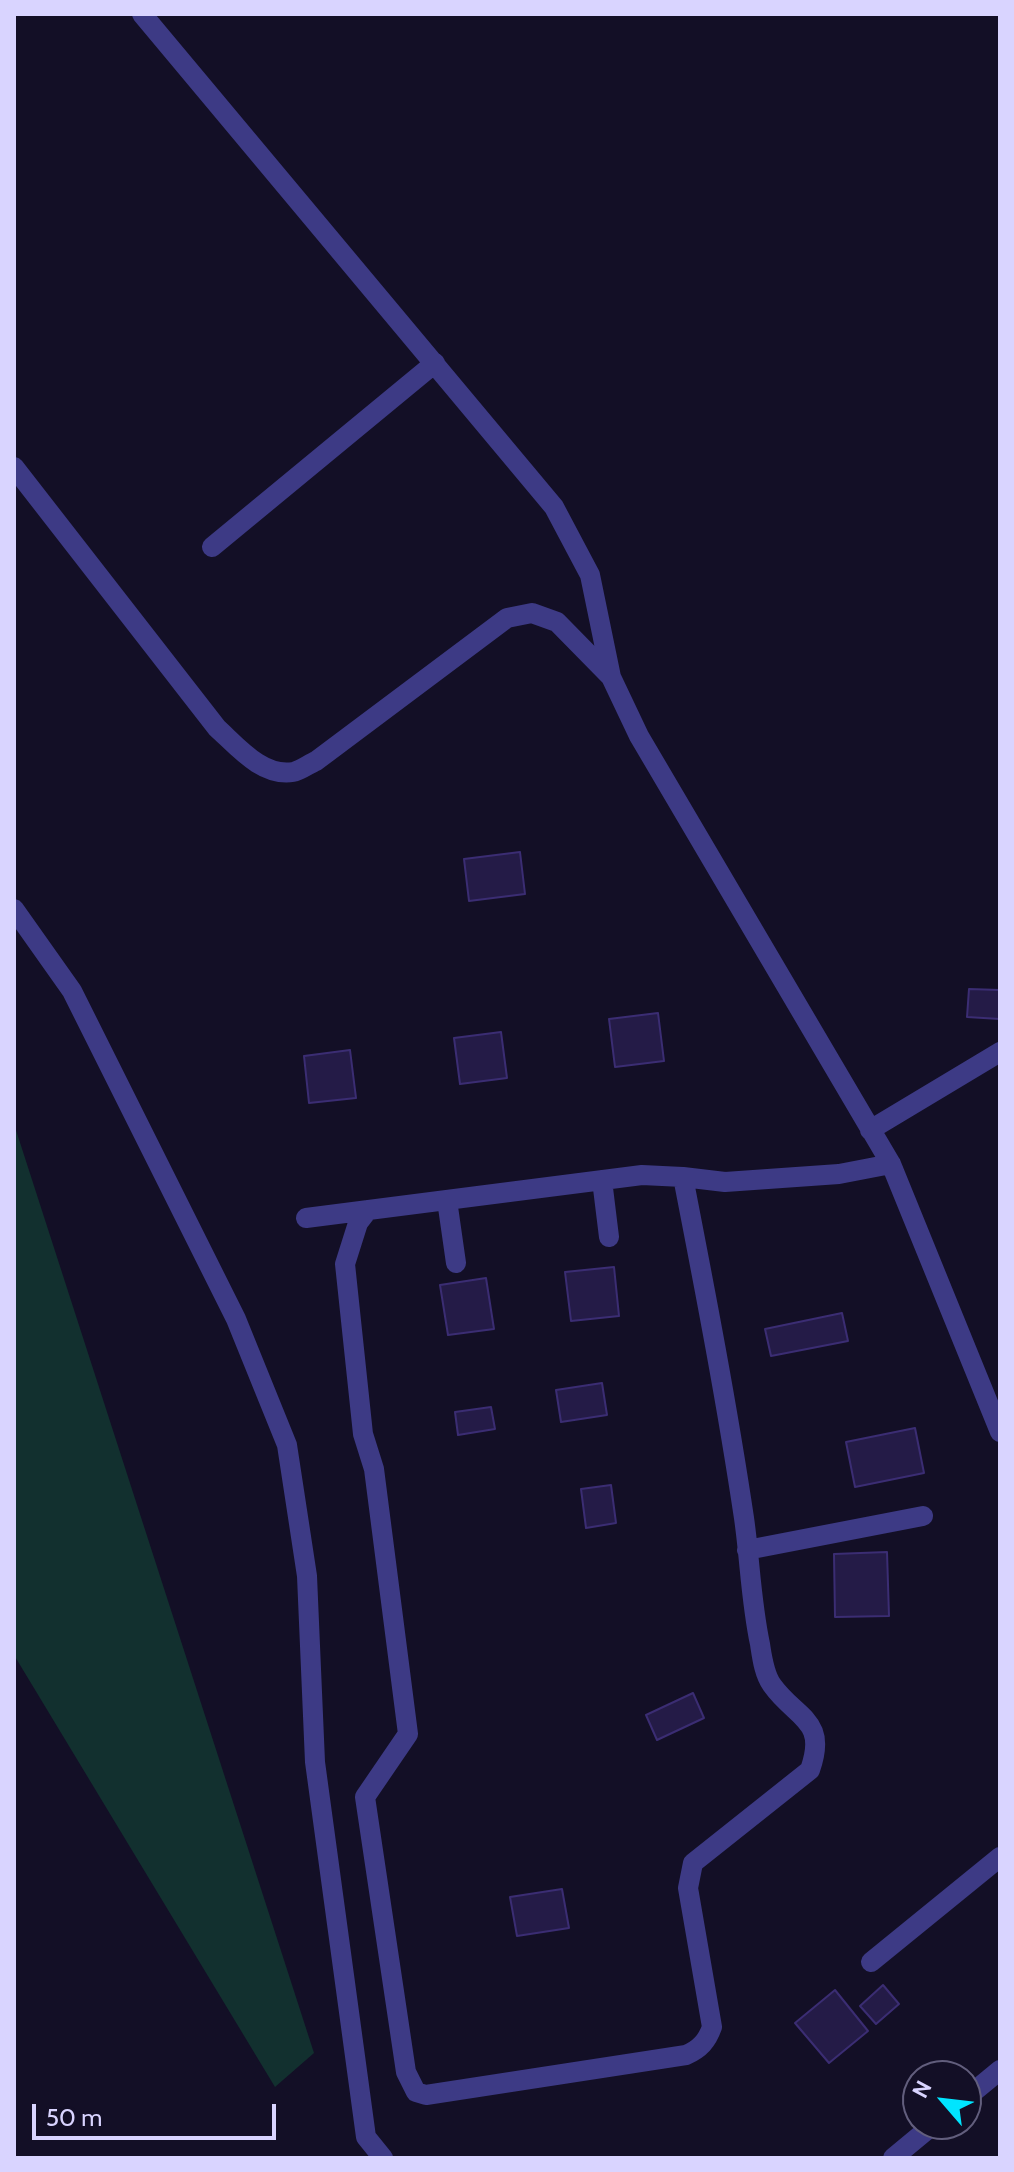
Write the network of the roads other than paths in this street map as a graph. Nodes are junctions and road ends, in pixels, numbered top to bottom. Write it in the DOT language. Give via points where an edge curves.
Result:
graph roads {
  1 [pos="142,14"];
  2 [pos="435,363"];
  3 [pos="14,467"];
  4 [pos="212,547"];
  5 [pos="611,677"];
  6 [pos="14,909"];
  7 [pos="1000,1052"];
  8 [pos="870,1130"];
  9 [pos="891,1164"];
  10 [pos="683,1177"];
  11 [pos="602,1180"];
  12 [pos="447,1200"];
  13 [pos="368,1210"];
  14 [pos="306,1218"];
  15 [pos="609,1237"];
  16 [pos="456,1263"];
  17 [pos="1000,1432"];
  18 [pos="923,1516"];
  19 [pos="747,1550"];
  20 [pos="1000,1857"];
  21 [pos="871,1962"];
  22 [pos="1000,2070"];
  23 [pos="982,2085"];
  24 [pos="915,2140"];
  25 [pos="383,2158"];
  26 [pos="893,2158"];
  1 -- 2 [label="lane"];
  2 -- 4 [label="lane"];
  2 -- 5 [label="lane" via="554,507 590,575"];
  3 -- 5 [label="lane" via="217,728 253,761 273,771 293,772 316,761 507,618 532,613 557,622"];
  5 -- 8 [label="lane" via="639,736"];
  6 -- 25 [label="lane" via="72,991 236,1319 287,1445 307,1576 315,1762 366,2137"];
  7 -- 8 [label="lane"];
  8 -- 9 [label="lane"];
  9 -- 10 [label="lane" via="839,1174 725,1182"];
  9 -- 17 [label="lane"];
  10 -- 11 [label="lane"];
  10 -- 19 [label="lane"];
  11 -- 12 [label="lane"];
  11 -- 15 [label="lane"];
  12 -- 13 [label="lane"];
  12 -- 16 [label="lane"];
  13 -- 14 [label="lane"];
  13 -- 19 [label="lane" via="358,1223 345,1264 363,1434 374,1469 408,1734 365,1797 406,2072 416,2092 426,2095 686,2055 708,2039 712,2027 688,1888 693,1863 810,1770 818,1749 804,1715 770,1682 755,1621"];
  18 -- 19 [label="lane"];
  20 -- 21 [label="lane"];
  22 -- 23 [label="lane"];
  24 -- 26 [label="lane"];
}
